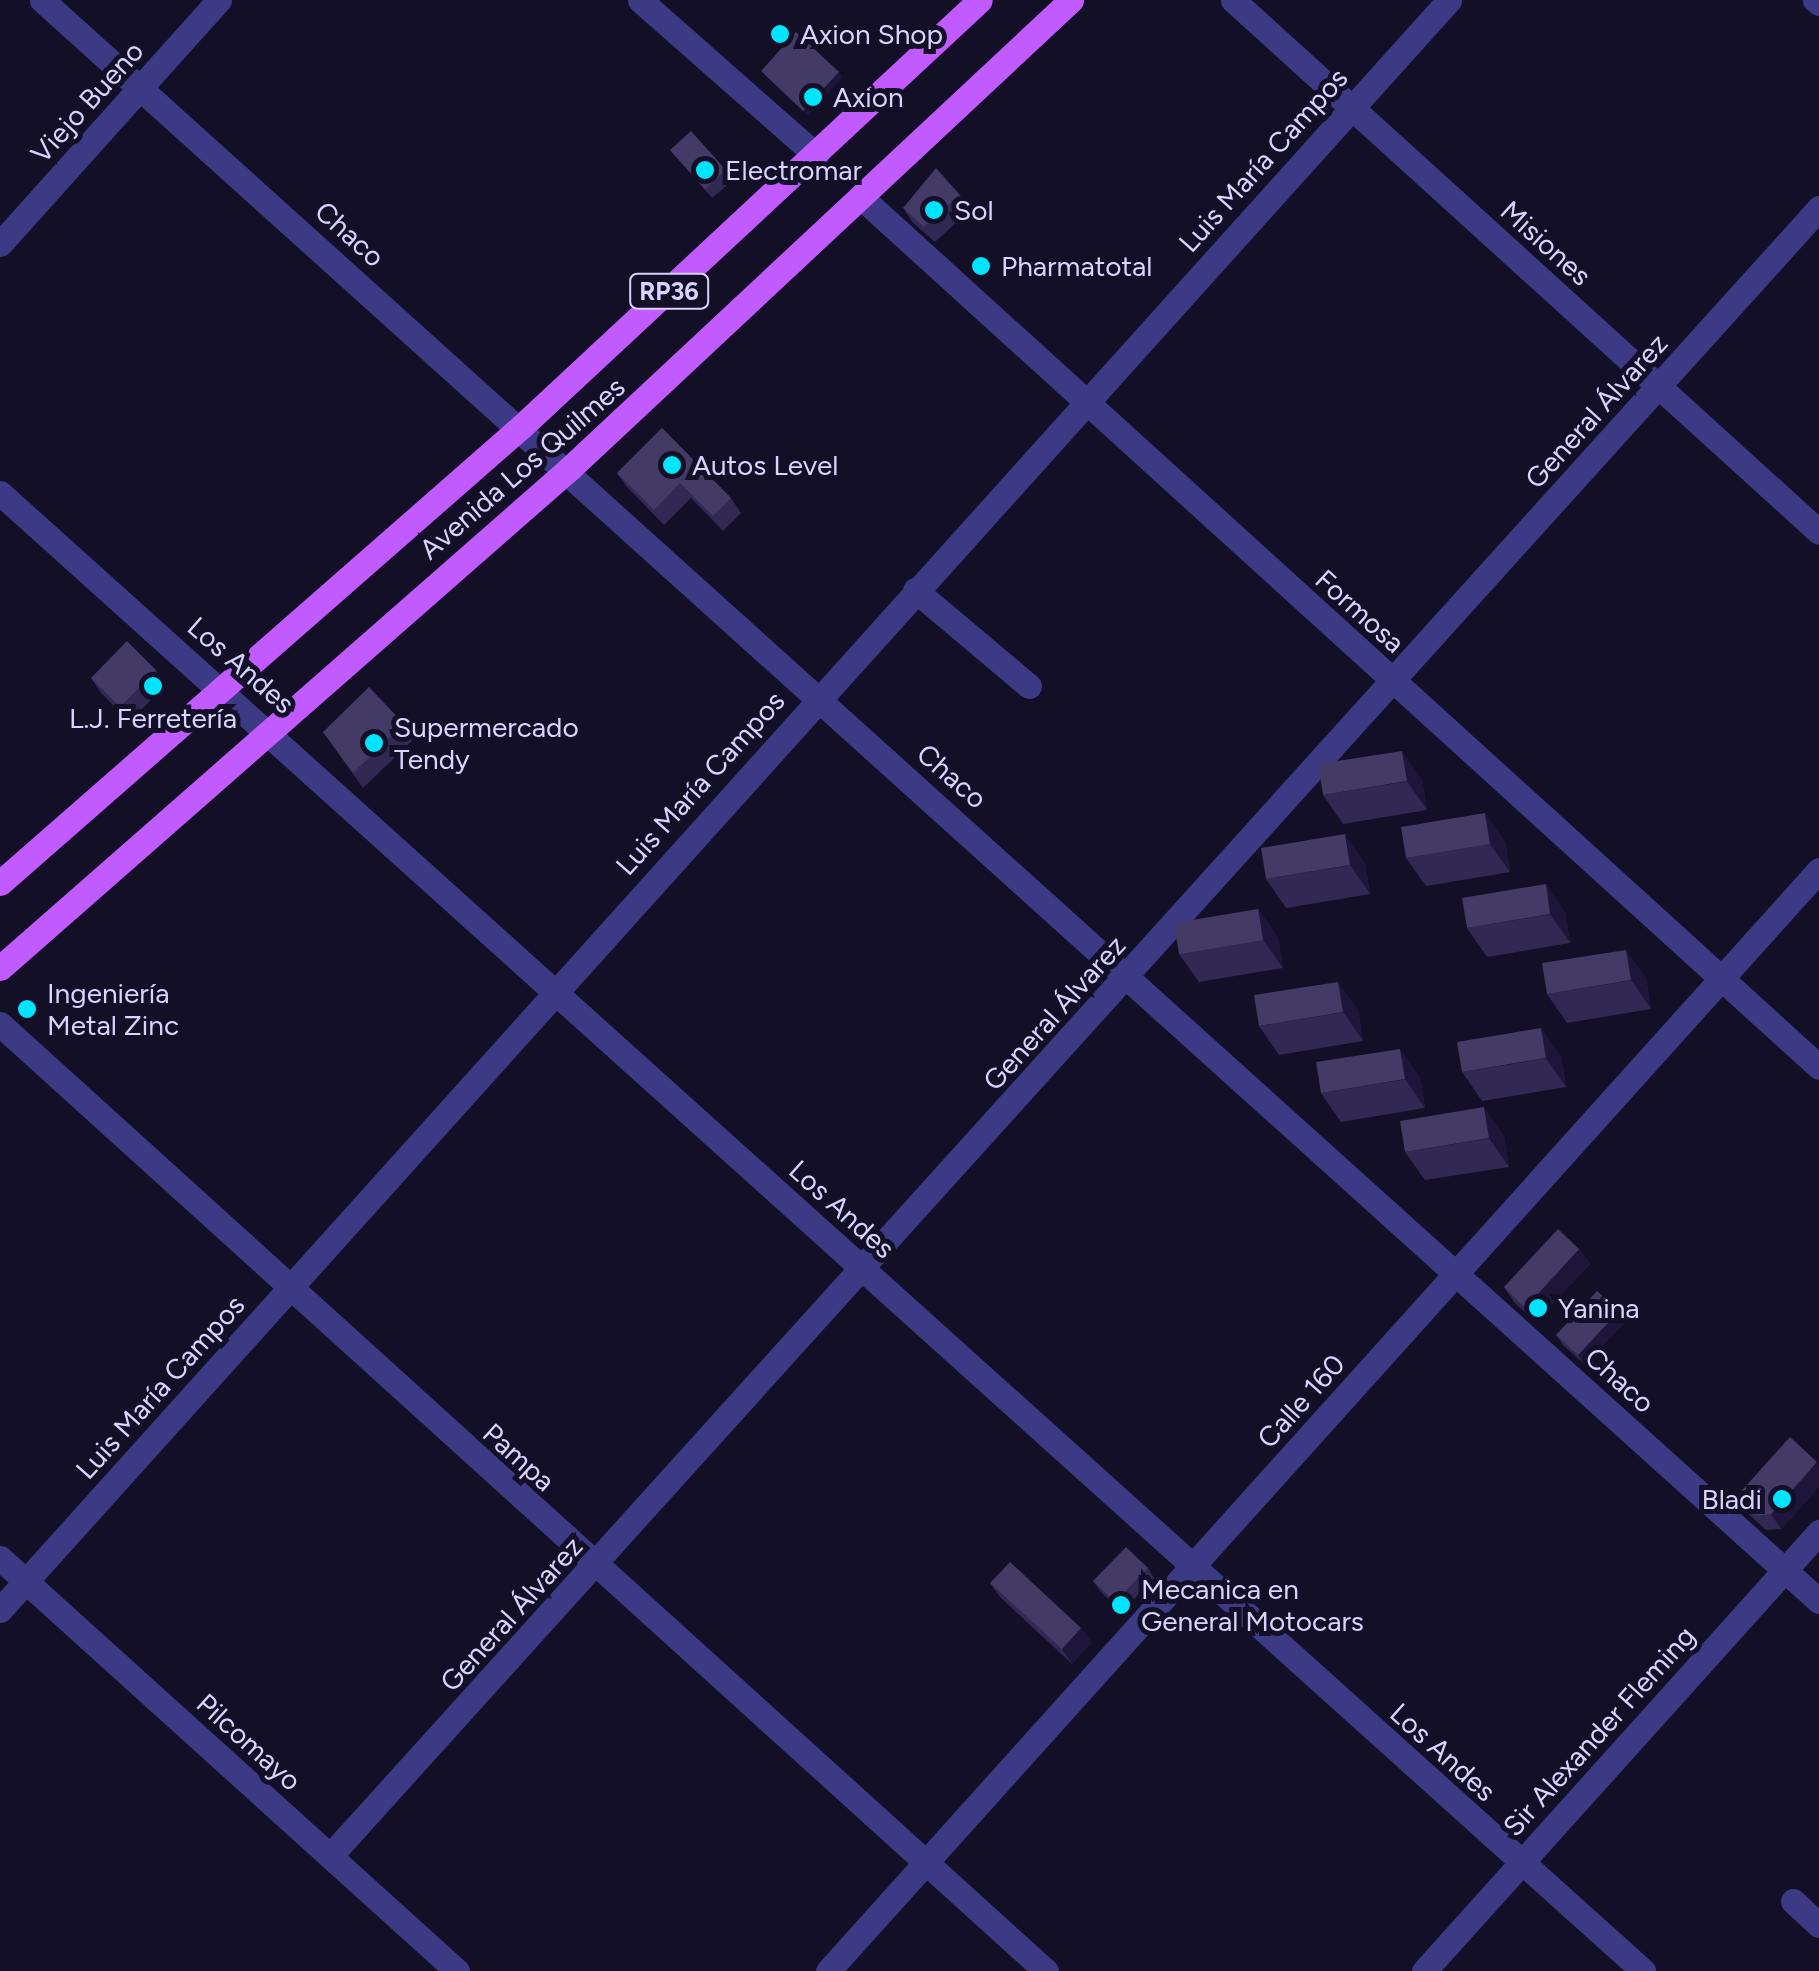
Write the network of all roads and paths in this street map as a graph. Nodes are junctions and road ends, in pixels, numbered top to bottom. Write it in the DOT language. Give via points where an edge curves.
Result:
graph roads {
  1 [pos="42,0"];
  2 [pos="218,0"];
  3 [pos="640,0"];
  4 [pos="980,0"];
  5 [pos="1071,0"];
  6 [pos="1232,0"];
  7 [pos="1448,0"];
  8 [pos="140,88"];
  9 [pos="1351,108"];
  10 [pos="816,155"];
  11 [pos="863,198"];
  12 [pos="1819,208"];
  13 [pos="0,244"];
  14 [pos="1659,386"];
  15 [pos="1083,403"];
  16 [pos="522,426"];
  17 [pos="569,469"];
  18 [pos="0,492"];
  19 [pos="1819,532"];
  20 [pos="915,590"];
  21 [pos="1392,681"];
  22 [pos="220,686"];
  23 [pos="1029,686"];
  24 [pos="817,698"];
  25 [pos="270,729"];
  26 [pos="1819,870"];
  27 [pos="0,882"];
  28 [pos="0,968"];
  29 [pos="1129,973"];
  30 [pos="1722,979"];
  31 [pos="552,992"];
  32 [pos="0,1024"];
  33 [pos="1819,1067"];
  34 [pos="865,1269"];
  35 [pos="1457,1271"];
  36 [pos="288,1289"];
  37 [pos="1819,1532"];
  38 [pos="0,1558"];
  39 [pos="595,1566"];
  40 [pos="1194,1567"];
  41 [pos="1784,1570"];
  42 [pos="26,1581"];
  43 [pos="1819,1601"];
  44 [pos="0,1610"];
  45 [pos="330,1856"];
  46 [pos="926,1861"];
  47 [pos="1521,1864"];
  48 [pos="1793,1902"];
  49 [pos="1819,1925"];
  50 [pos="457,1971"];
  51 [pos="828,1971"];
  52 [pos="1046,1971"];
  53 [pos="1424,1971"];
  54 [pos="1643,1971"];
  1 -- 8 [label="street, Chaco"];
  2 -- 8 [label="street, Viejo Bueno"];
  3 -- 10 [label="street"];
  4 -- 10 [label="main road, Avenida Los Quilmes / RP36"];
  5 -- 11 [label="main road, Avenida Los Quilmes / RP36"];
  6 -- 9 [label="street, Misiones"];
  7 -- 9 [label="street, Luis María Campos"];
  8 -- 13 [label="street, Viejo Bueno"];
  8 -- 16 [label="street, Chaco"];
  9 -- 14 [label="street, Misiones"];
  9 -- 15 [label="street, Luis María Campos"];
  10 -- 16 [label="main road, Avenida Los Quilmes / RP36"];
  11 -- 15 [label="street, Formosa"];
  11 -- 17 [label="main road, Avenida Los Quilmes / RP36"];
  12 -- 14 [label="street, General Álvarez"];
  14 -- 19 [label="street, Misiones"];
  14 -- 21 [label="street, General Álvarez"];
  15 -- 20 [label="street, Luis María Campos"];
  15 -- 21 [label="street, Formosa"];
  16 -- 17 [label="street, Chaco"];
  16 -- 22 [label="main road, Avenida Los Quilmes / RP36"];
  17 -- 24 [label="street, Chaco"];
  17 -- 25 [label="main road, Avenida Los Quilmes / RP36"];
  18 -- 22 [label="street, Los Andes"];
  20 -- 23 [label="street"];
  20 -- 24 [label="street, Luis María Campos"];
  21 -- 29 [label="street, General Álvarez"];
  21 -- 30 [label="street, Formosa"];
  22 -- 25 [label="street, Los Andes"];
  22 -- 27 [label="main road, Avenida Los Quilmes / RP36"];
  24 -- 29 [label="street, Chaco"];
  24 -- 31 [label="street, Luis María Campos"];
  25 -- 28 [label="main road, Avenida Los Quilmes / RP36"];
  25 -- 31 [label="street, Los Andes"];
  26 -- 30 [label="street, Calle 160"];
  29 -- 34 [label="street, General Álvarez"];
  29 -- 35 [label="street, Chaco"];
  30 -- 33 [label="street, Formosa"];
  30 -- 35 [label="street, Calle 160"];
  31 -- 34 [label="street, Los Andes"];
  31 -- 36 [label="street, Luis María Campos"];
  32 -- 36 [label="street, Pampa"];
  34 -- 39 [label="street, General Álvarez"];
  34 -- 40 [label="street, Los Andes"];
  35 -- 40 [label="street, Calle 160"];
  35 -- 41 [label="street, Chaco"];
  36 -- 39 [label="street, Pampa"];
  36 -- 42 [label="street, Luis María Campos"];
  37 -- 41 [label="street, Sir Alexander Fleming"];
  38 -- 42 [label="street, Pilcomayo"];
  39 -- 45 [label="street, General Álvarez"];
  39 -- 46 [label="street, Pampa"];
  40 -- 46 [label="street, Calle 160"];
  40 -- 47 [label="street, Los Andes"];
  41 -- 43 [label="street, Chaco"];
  41 -- 47 [label="street, Sir Alexander Fleming"];
  42 -- 44 [label="street, Luis María Campos"];
  42 -- 45 [label="street, Pilcomayo"];
  45 -- 50 [label="street, Pilcomayo"];
  46 -- 51 [label="street, Calle 160"];
  46 -- 52 [label="street, Pampa"];
  47 -- 53 [label="street, Sir Alexander Fleming"];
  47 -- 54 [label="street, Los Andes"];
  48 -- 49 [label="street"];
}
